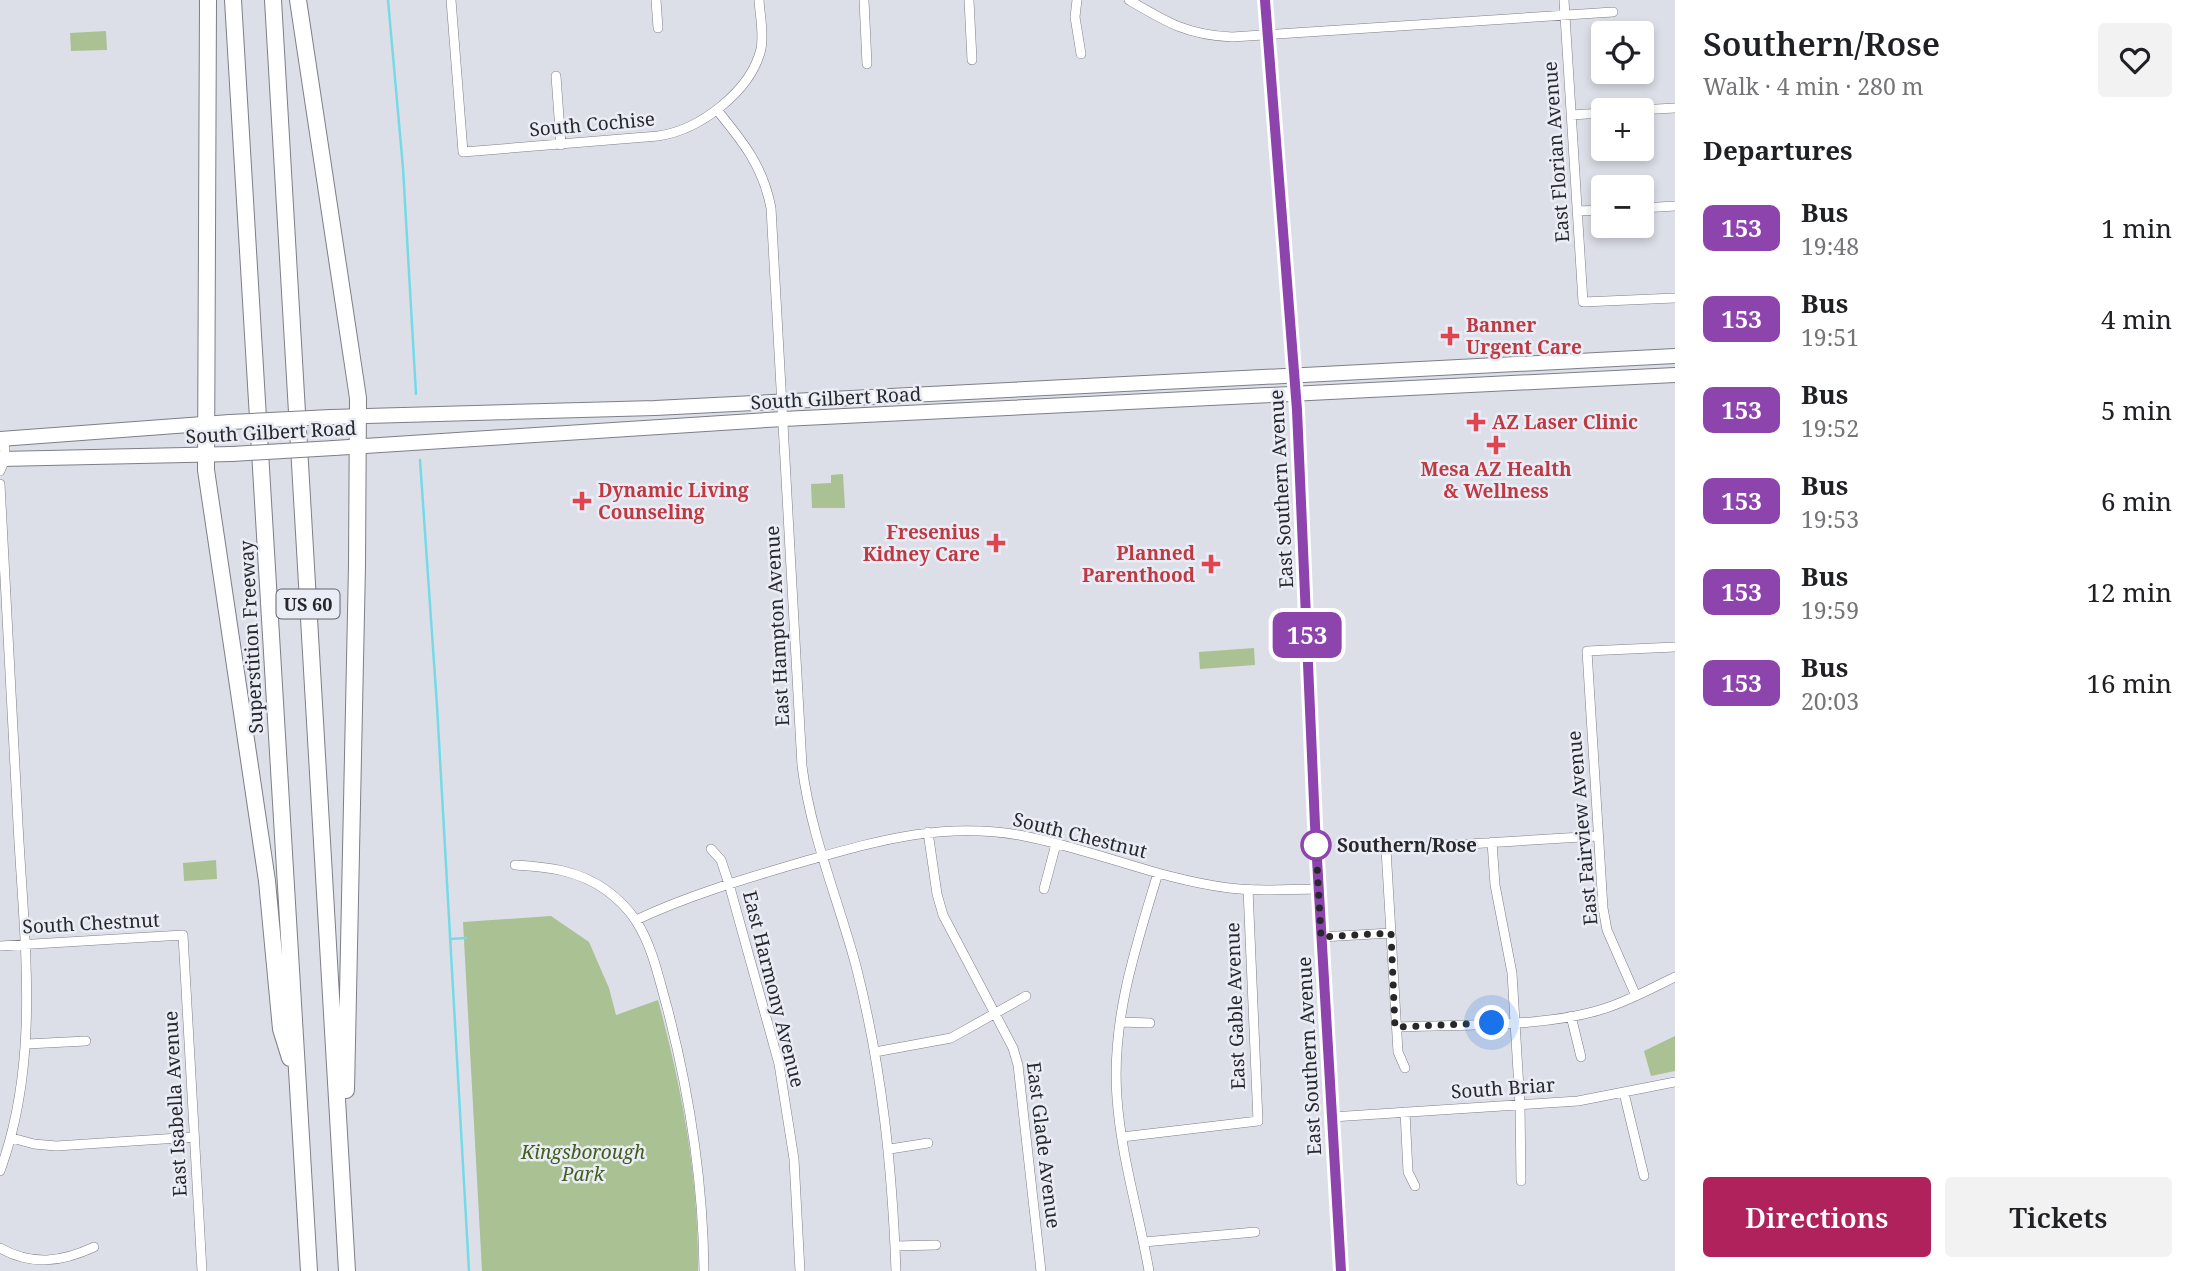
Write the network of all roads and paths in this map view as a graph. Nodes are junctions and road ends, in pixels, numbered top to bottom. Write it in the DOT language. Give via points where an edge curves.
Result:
graph roads {
  1 [pos="208,0"];
  2 [pos="233,0"];
  3 [pos="273,0"];
  4 [pos="298,0"];
  5 [pos="451,0"];
  6 [pos="656,0"];
  7 [pos="760,0"];
  8 [pos="864,0"];
  9 [pos="969,0"];
  10 [pos="1076,0"];
  11 [pos="1129,0"];
  12 [pos="1265,0"];
  13 [pos="1564,0"];
  14 [pos="1613,12"];
  15 [pos="1565,16"];
  16 [pos="658,28"];
  17 [pos="1268,35"];
  18 [pos="1081,54"];
  19 [pos="972,60"];
  20 [pos="867,65"];
  21 [pos="556,76"];
  22 [pos="1675,108"];
  23 [pos="1654,109"];
  24 [pos="717,110"];
  25 [pos="1591,114"];
  26 [pos="1571,115"];
  27 [pos="561,145"];
  28 [pos="1675,206"];
  29 [pos="1654,207"];
  30 [pos="1591,210"];
  31 [pos="1577,211"];
  32 [pos="1675,298"];
  33 [pos="1675,356"];
  34 [pos="1531,363"];
  35 [pos="1294,374"];
  36 [pos="1675,375"];
  37 [pos="1536,383"];
  38 [pos="1296,396"];
  39 [pos="782,401"];
  40 [pos="358,416"];
  41 [pos="783,419"];
  42 [pos="205,424"];
  43 [pos="2,439"];
  44 [pos="359,447"];
  45 [pos="205,455"];
  46 [pos="2,463"];
  47 [pos="0,484"];
  48 [pos="1,528"];
  49 [pos="1675,646"];
  50 [pos="928,832"];
  51 [pos="1598,836"];
  52 [pos="1492,842"];
  53 [pos="1056,844"];
  54 [pos="711,849"];
  55 [pos="822,857"];
  56 [pos="515,865"];
  57 [pos="1158,873"];
  58 [pos="729,884"];
  59 [pos="1044,889"];
  60 [pos="1319,889"];
  61 [pos="1248,890"];
  62 [pos="636,920"];
  63 [pos="1391,933"];
  64 [pos="183,935"];
  65 [pos="1321,937"];
  66 [pos="25,944"];
  67 [pos="0,946"];
  68 [pos="1675,977"];
  69 [pos="1026,996"];
  70 [pos="1636,996"];
  71 [pos="996,1014"];
  72 [pos="1571,1016"];
  73 [pos="1516,1021"];
  74 [pos="1120,1022"];
  75 [pos="1150,1023"];
  76 [pos="1395,1027"];
  77 [pos="86,1041"];
  78 [pos="27,1044"];
  79 [pos="875,1052"];
  80 [pos="1581,1057"];
  81 [pos="1405,1068"];
  82 [pos="1675,1082"];
  83 [pos="298,1084"];
  84 [pos="1624,1093"];
  85 [pos="1520,1105"];
  86 [pos="1405,1112"];
  87 [pos="1332,1116"];
  88 [pos="1122,1137"];
  89 [pos="12,1138"];
  90 [pos="194,1138"];
  91 [pos="928,1143"];
  92 [pos="890,1149"];
  93 [pos="0,1171"];
  94 [pos="1644,1176"];
  95 [pos="1521,1181"];
  96 [pos="1415,1186"];
  97 [pos="344,1208"];
  98 [pos="1255,1232"];
  99 [pos="1144,1242"];
  100 [pos="936,1245"];
  101 [pos="895,1246"];
  102 [pos="94,1247"];
  103 [pos="0,1248"];
  104 [pos="202,1271"];
  105 [pos="309,1271"];
  106 [pos="347,1271"];
  107 [pos="704,1271"];
  108 [pos="800,1271"];
  109 [pos="896,1271"];
  110 [pos="1041,1271"];
  111 [pos="1149,1271"];
  112 [pos="1341,1271"];
  1 -- 42 [label="highway"];
  2 -- 83 [label="highway, Superstition Freeway / US 60"];
  3 -- 97 [label="highway, US 60"];
  4 -- 40 [label="highway"];
  5 -- 27 [label="street, South Cochise" via="463,152"];
  6 -- 16 [label="street"];
  7 -- 24 [label="street" via="762,40 756,65"];
  8 -- 20 [label="street"];
  9 -- 19 [label="street"];
  10 -- 18 [label="street"];
  11 -- 17 [label="street" via="1202,35"];
  12 -- 17 [label="main road, East Southern Avenue"];
  13 -- 15 [label="street, East Florian Avenue"];
  14 -- 15 [label="street"];
  15 -- 17 [label="street"];
  15 -- 26 [label="street, East Florian Avenue"];
  17 -- 35 [label="main road, East Southern Avenue"];
  21 -- 27 [label="street"];
  22 -- 23 [label="street"];
  24 -- 27 [label="street, South Cochise" via="678,133"];
  24 -- 39 [label="street, East Hampton Avenue" via="753,157 768,191"];
  25 -- 26 [label="street"];
  26 -- 31 [label="street, East Florian Avenue"];
  28 -- 29 [label="street"];
  30 -- 31 [label="street"];
  31 -- 32 [label="street, East Florian Avenue" via="1583,302"];
  33 -- 34 [label="main road, South Gilbert Road"];
  34 -- 35 [label="main road, South Gilbert Road"];
  34 -- 37 [label="main road"];
  35 -- 38 [label="main road, East Southern Avenue"];
  35 -- 39 [label="main road, South Gilbert Road"];
  36 -- 37 [label="main road, South Gilbert Road"];
  37 -- 38 [label="main road, South Gilbert Road"];
  38 -- 41 [label="main road, South Gilbert Road"];
  38 -- 60 [label="main road, East Southern Avenue"];
  39 -- 40 [label="main road, South Gilbert Road"];
  39 -- 41 [label="street, East Hampton Avenue"];
  40 -- 42 [label="main road, South Gilbert Road, bridge"];
  40 -- 44 [label="highway"];
  41 -- 44 [label="main road, South Gilbert Road"];
  41 -- 55 [label="street, East Hampton Avenue" via="802,766"];
  42 -- 43 [label="main road, South Gilbert Road"];
  42 -- 45 [label="highway"];
  43 -- 46 [label="street"];
  44 -- 45 [label="main road, South Gilbert Road, bridge"];
  44 -- 97 [label="highway"];
  45 -- 46 [label="main road, South Gilbert Road"];
  45 -- 83 [label="highway" via="265,867 281,1029"];
  47 -- 48 [label="street"];
  48 -- 66 [label="street"];
  49 -- 51 [label="street, East Fairview Avenue" via="1587,652"];
  50 -- 53 [label="street, South Chestnut" via="1017,835"];
  50 -- 55 [label="street, South Chestnut"];
  50 -- 71 [label="street, East Glade Avenue" via="943,915"];
  51 -- 52 [label="street"];
  51 -- 70 [label="street, East Fairview Avenue" via="1607,930"];
  52 -- 63 [label="street" via="1386,849"];
  52 -- 73 [label="street"];
  53 -- 57 [label="street, South Chestnut"];
  53 -- 59 [label="street"];
  54 -- 58 [label="street, East Harmony Avenue" via="721,860"];
  55 -- 58 [label="street, South Chestnut"];
  55 -- 79 [label="street, East Hampton Avenue" via="855,964"];
  56 -- 62 [label="street" via="573,873 608,891"];
  57 -- 61 [label="street, South Chestnut"];
  57 -- 74 [label="street" via="1130,965"];
  58 -- 62 [label="street, South Chestnut"];
  58 -- 108 [label="street, East Harmony Avenue" via="779,1065 794,1159"];
  60 -- 61 [label="street, South Chestnut"];
  60 -- 65 [label="main road, East Southern Avenue"];
  61 -- 88 [label="street, East Gable Avenue" via="1258,1121"];
  62 -- 107 [label="street" via="662,991 691,1112 702,1196"];
  63 -- 65 [label="street"];
  63 -- 76 [label="street"];
  64 -- 66 [label="street, South Chestnut"];
  64 -- 90 [label="street, East Isabella Avenue"];
  65 -- 87 [label="main road, East Southern Avenue"];
  66 -- 67 [label="street, South Chestnut"];
  66 -- 78 [label="street"];
  68 -- 70 [label="street"];
  69 -- 71 [label="street"];
  70 -- 72 [label="street"];
  71 -- 79 [label="street" via="951,1038"];
  71 -- 110 [label="street, East Glade Avenue" via="1018,1065"];
  72 -- 73 [label="street"];
  72 -- 80 [label="street"];
  73 -- 76 [label="street"];
  73 -- 85 [label="street"];
  74 -- 75 [label="street"];
  74 -- 88 [label="street" via="1116,1095"];
  76 -- 81 [label="street"];
  77 -- 78 [label="street"];
  78 -- 89 [label="street"];
  79 -- 92 [label="street, East Hampton Avenue"];
  82 -- 84 [label="street, South Briar"];
  83 -- 105 [label="highway, Superstition Freeway / US 60"];
  84 -- 85 [label="street, South Briar"];
  84 -- 94 [label="street"];
  85 -- 86 [label="street, South Briar"];
  85 -- 95 [label="street"];
  86 -- 87 [label="street, South Briar"];
  86 -- 96 [label="street" via="1408,1172"];
  87 -- 112 [label="main road, East Southern Avenue"];
  88 -- 99 [label="street"];
  89 -- 90 [label="street" via="57,1146"];
  89 -- 93 [label="street"];
  90 -- 104 [label="street, East Isabella Avenue"];
  91 -- 92 [label="street"];
  92 -- 101 [label="street, East Hampton Avenue"];
  97 -- 106 [label="highway, US 60"];
  98 -- 99 [label="street"];
  99 -- 111 [label="street"];
  100 -- 101 [label="street"];
  101 -- 109 [label="street, East Hampton Avenue"];
  102 -- 103 [label="street" via="50,1261"];
}
